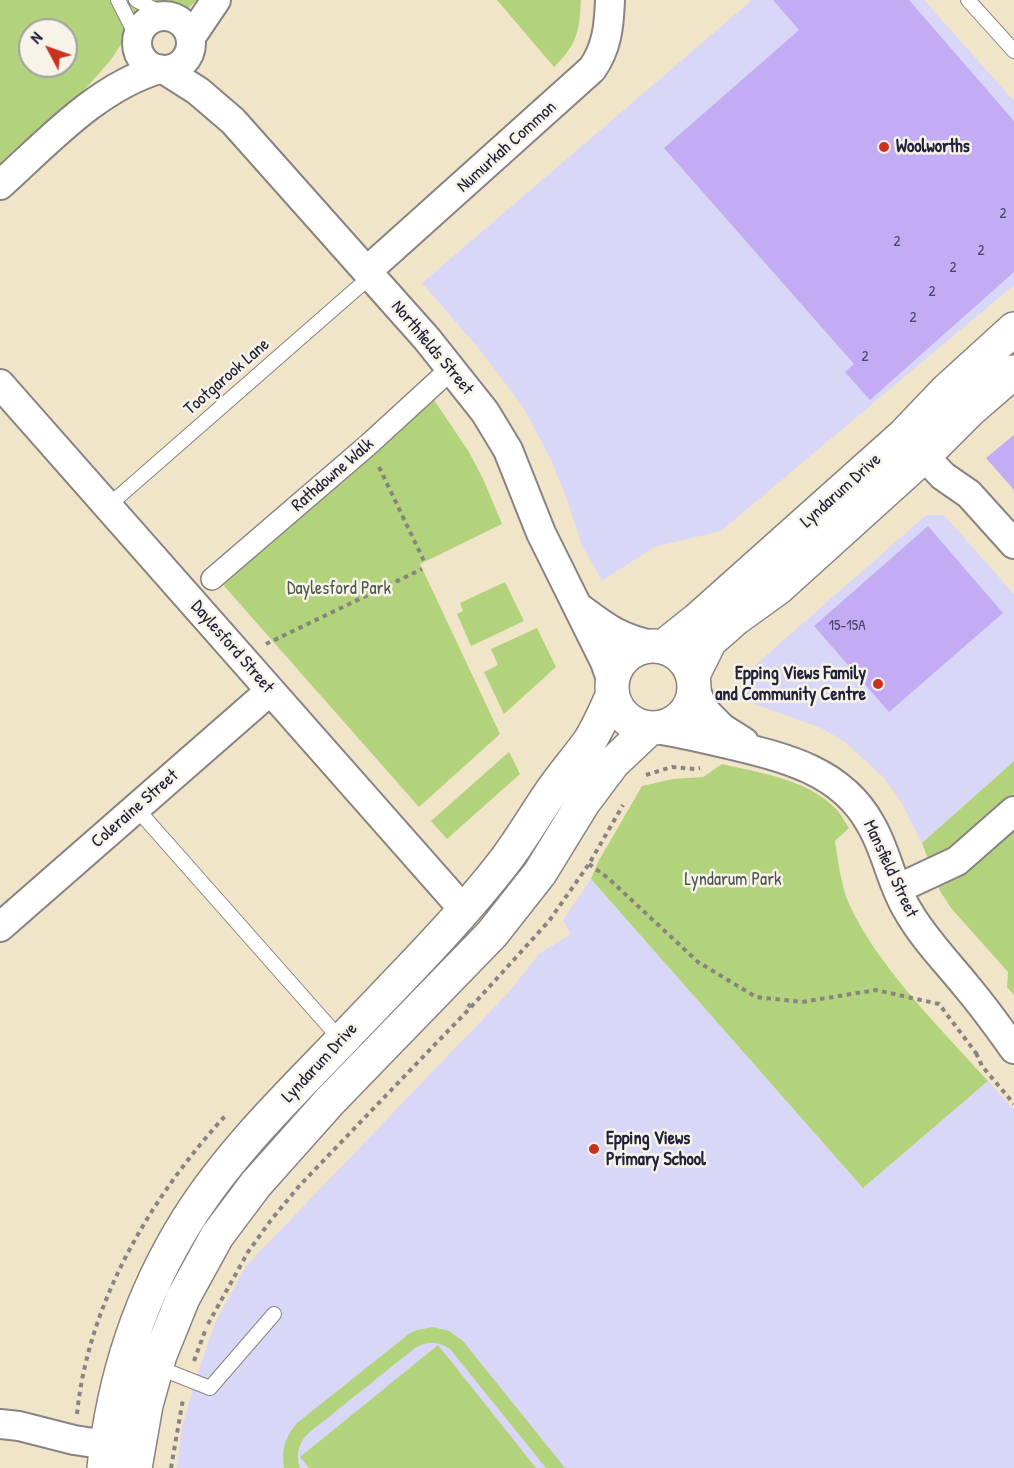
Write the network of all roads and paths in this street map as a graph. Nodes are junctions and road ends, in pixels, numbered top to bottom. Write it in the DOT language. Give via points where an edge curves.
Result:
graph roads {
  1 [pos="118,0"];
  2 [pos="136,0"];
  3 [pos="202,0"];
  4 [pos="216,0"];
  5 [pos="610,0"];
  6 [pos="968,0"];
  7 [pos="180,28"];
  8 [pos="137,41"];
  9 [pos="1014,51"];
  10 [pos="162,70"];
  11 [pos="85,110"];
  12 [pos="233,121"];
  13 [pos="0,185"];
  14 [pos="369,274"];
  15 [pos="1014,329"];
  16 [pos="452,368"];
  17 [pos="1014,372"];
  18 [pos="0,384"];
  19 [pos="921,439"];
  20 [pos="368,445"];
  21 [pos="108,506"];
  22 [pos="1014,544"];
  23 [pos="424,561"];
  24 [pos="422,569"];
  25 [pos="212,579"];
  26 [pos="579,608"];
  27 [pos="659,646"];
  28 [pos="243,660"];
  29 [pos="694,681"];
  30 [pos="612,689"];
  31 [pos="270,691"];
  32 [pos="652,729"];
  33 [pos="762,753"];
  34 [pos="136,808"];
  35 [pos="1014,811"];
  36 [pos="589,864"];
  37 [pos="897,890"];
  38 [pos="464,910"];
  39 [pos="0,927"];
  40 [pos="341,1040"];
  41 [pos="1008,1041"];
  42 [pos="976,1053"];
  43 [pos="1014,1104"];
  44 [pos="274,1314"];
  45 [pos="157,1367"];
  46 [pos="0,1424"];
  47 [pos="121,1458"];
  1 -- 8 [label="lane"];
  2 -- 7 [label="lane"];
  3 -- 7 [label="street"];
  4 -- 7 [label="street"];
  5 -- 14 [label="street, Numurkah Common" via="605,45 592,69"];
  6 -- 9 [label="lane"];
  7 -- 8 [label="street" via="155,17 141,29"];
  7 -- 10 [label="street" via="190,53 180,65"];
  7 -- 12 [label="street, Northfields Street"];
  8 -- 10 [label="street" via="144,61"];
  8 -- 11 [label="street" via="115,77"];
  10 -- 11 [label="street" via="140,75 113,89"];
  10 -- 12 [label="street, Northfields Street" via="198,91"];
  11 -- 13 [label="street"];
  12 -- 14 [label="street, Northfields Street"];
  14 -- 16 [label="street, Northfields Street"];
  14 -- 21 [label="lane, Tootgarook Lane"];
  15 -- 19 [label="street, Lyndarum Drive" via="947,390"];
  16 -- 20 [label="street, Rathdowne Walk"];
  16 -- 26 [label="street, Northfields Street" via="508,450 541,533"];
  17 -- 19 [label="street, Lyndarum Drive" via="969,411"];
  18 -- 21 [label="street, Daylesford Street"];
  19 -- 22 [label="street" via="956,466 969,494"];
  19 -- 27 [label="street, Lyndarum Drive"];
  19 -- 29 [label="street, Lyndarum Drive" via="778,588 710,641"];
  20 -- 23 [label="path"];
  20 -- 25 [label="street, Rathdowne Walk"];
  21 -- 28 [label="street, Daylesford Street"];
  24 -- 28 [label="path" via="268,642"];
  26 -- 27 [label="street, Northfields Street" via="629,640"];
  26 -- 30 [label="street, Northfields Street" via="605,662"];
  27 -- 29 [label="street" via="682,657"];
  27 -- 30 [label="street" via="640,648 626,655 616,668"];
  28 -- 31 [label="street, Daylesford Street"];
  29 -- 32 [label="street" via="692,703 684,716 671,725"];
  29 -- 33 [label="street, Mansfield Street" via="703,709 722,728"];
  30 -- 32 [label="street" via="617,708 625,718 636,726"];
  30 -- 38 [label="street, Lyndarum Drive" via="589,742 505,861"];
  31 -- 34 [label="street, Coleraine Street"];
  31 -- 38 [label="street, Daylesford Street"];
  32 -- 33 [label="street, Mansfield Street"];
  32 -- 45 [label="street, Lyndarum Drive" via="613,763 540,873 492,934 330,1101 256,1184 217,1236 183,1298"];
  33 -- 37 [label="street, Mansfield Street" via="818,772 849,794 872,825"];
  34 -- 39 [label="street, Coleraine Street"];
  34 -- 40 [label="lane"];
  35 -- 37 [label="street" via="957,861"];
  36 -- 42 [label="path" via="698,962 756,997 802,1002 876,990 939,1004"];
  37 -- 41 [label="street, Mansfield Street" via="924,936"];
  38 -- 40 [label="street, Lyndarum Drive"];
  40 -- 47 [label="street, Lyndarum Drive" via="228,1163 188,1220 151,1287 130,1340"];
  41 -- 42 [label="path"];
  42 -- 43 [label="path"];
  44 -- 45 [label="lane" via="210,1388"];
  45 -- 47 [label="street, Lyndarum Drive" via="146,1405"];
  46 -- 47 [label="street" via="74,1440"];
}
